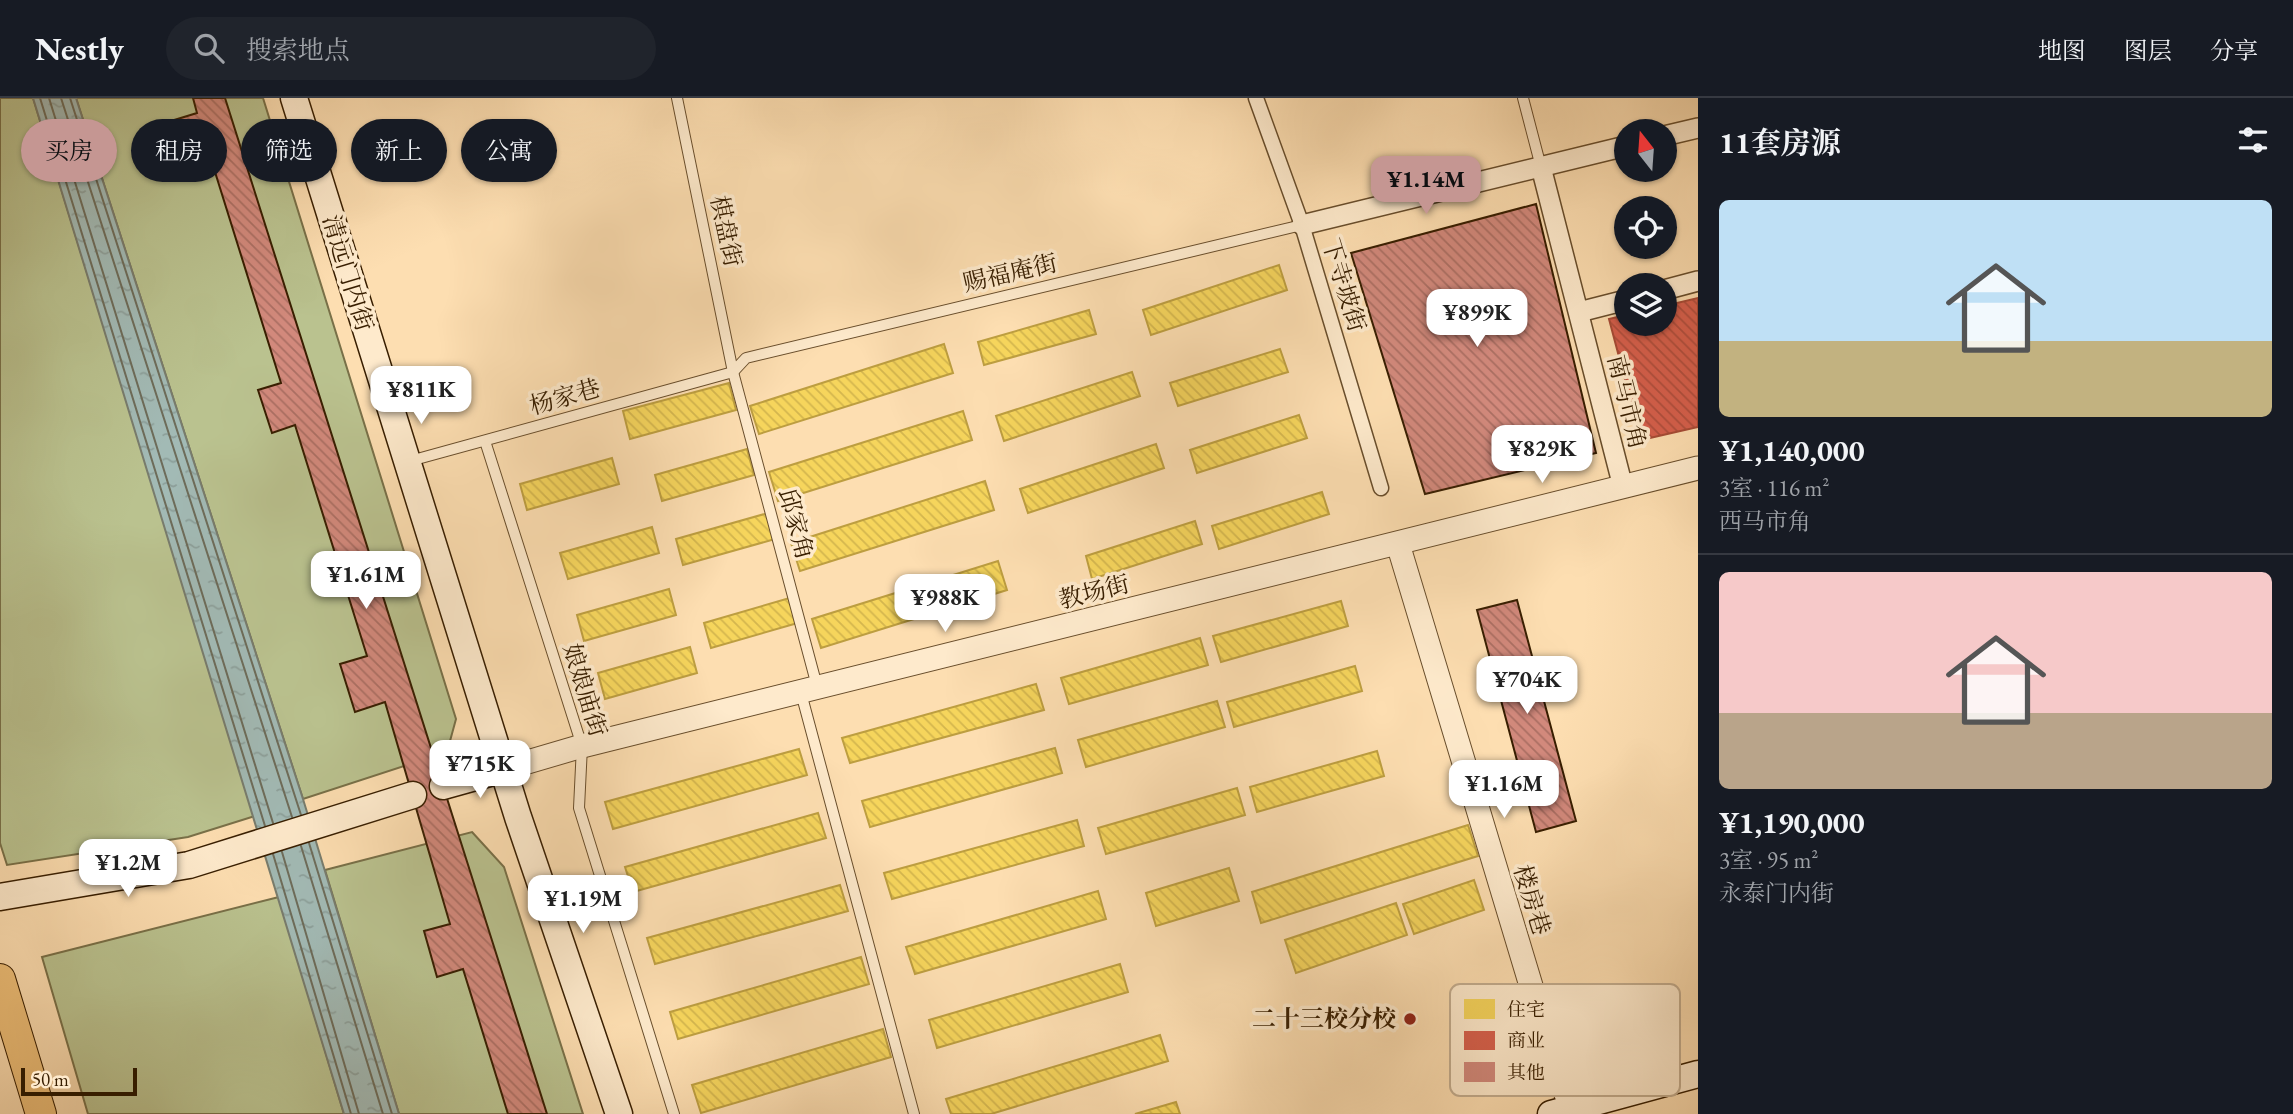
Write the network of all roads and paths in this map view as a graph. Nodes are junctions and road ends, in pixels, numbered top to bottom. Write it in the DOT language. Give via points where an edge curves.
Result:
graph roads {
  1 [pos="294,98"];
  2 [pos="677,98"];
  3 [pos="1256,98"];
  4 [pos="1523,98"];
  5 [pos="1698,128"];
  6 [pos="1677,133"];
  7 [pos="1614,149"];
  8 [pos="1541,167"];
  9 [pos="1302,225"];
  10 [pos="1698,281"];
  11 [pos="1677,287"];
  12 [pos="1614,303"];
  13 [pos="1578,312"];
  14 [pos="733,372"];
  15 [pos="485,441"];
  16 [pos="407,461"];
  17 [pos="1698,468"];
  18 [pos="1623,487"];
  19 [pos="1381,488"];
  20 [pos="1398,544"];
  21 [pos="809,690"];
  22 [pos="582,746"];
  23 [pos="503,769"];
  24 [pos="443,786"];
  25 [pos="413,795"];
  26 [pos="0,897"];
  27 [pos="0,979"];
  28 [pos="1530,984"];
  29 [pos="1698,1074"];
  30 [pos="1680,1079"];
  31 [pos="1621,1096"];
  32 [pos="1565,1112"];
  33 [pos="41,1114"];
  34 [pos="619,1114"];
  35 [pos="674,1114"];
  36 [pos="913,1114"];
  1 -- 16 [label="main road, 清远门内街"];
  2 -- 14 [label="lane, 棋盘街"];
  3 -- 9 [label="street, 下寺坡街"];
  4 -- 8 [label="lane"];
  5 -- 6 [label="street"];
  7 -- 8 [label="street"];
  8 -- 9 [label="street"];
  8 -- 13 [label="street, 南马市角"];
  9 -- 14 [label="lane, 赐福庵街" via="746,358"];
  9 -- 19 [label="street, 下寺坡街"];
  10 -- 11 [label="street"];
  12 -- 13 [label="street"];
  13 -- 18 [label="street, 南马市角"];
  14 -- 15 [label="lane, 杨家巷"];
  14 -- 21 [label="lane, 邱家角"];
  15 -- 16 [label="lane, 杨家巷"];
  15 -- 22 [label="lane, 娘娘庙街"];
  16 -- 23 [label="main road, 清远门内街"];
  17 -- 18 [label="street, 教场街"];
  18 -- 20 [label="street, 教场街"];
  20 -- 21 [label="street, 教场街"];
  20 -- 28 [label="street, 楼房巷"];
  21 -- 22 [label="street, 教场街"];
  21 -- 36 [label="lane, 邱家角"];
  22 -- 23 [label="street, 教场街"];
  22 -- 35 [label="lane, 娘娘庙街" via="579,808"];
  23 -- 24 [label="main road"];
  23 -- 34 [label="main road, 清远门内街"];
  25 -- 26 [label="main road" via="189,864"];
  27 -- 33 [label="main road"];
  29 -- 30 [label="main road"];
  31 -- 32 [label="main road"];
}
